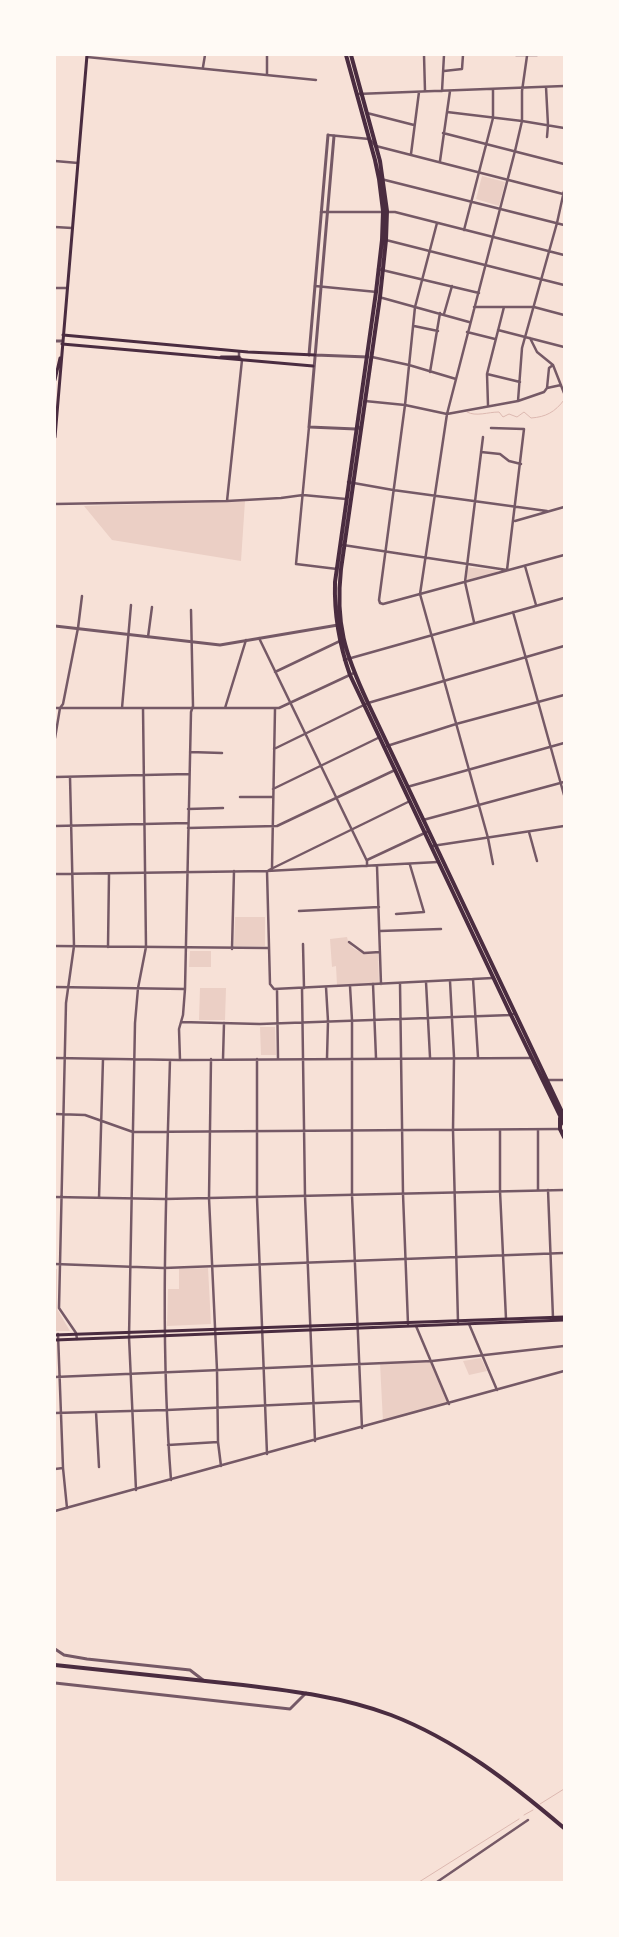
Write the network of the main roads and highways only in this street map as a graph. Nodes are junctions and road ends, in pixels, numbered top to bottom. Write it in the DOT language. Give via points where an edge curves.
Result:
graph roads {
  1 [pos="346,55"];
  2 [pos="351,55"];
  3 [pos="87,56"];
  4 [pos="359,94"];
  5 [pos="365,114"];
  6 [pos="382,178"];
  7 [pos="381,269"];
  8 [pos="63,335"];
  9 [pos="62,342"];
  10 [pos="61,355"];
  11 [pos="315,355"];
  12 [pos="369,357"];
  13 [pos="313,366"];
  14 [pos="55,380"];
  15 [pos="56,398"];
  16 [pos="55,436"];
  17 [pos="533,1057"];
  18 [pos="563,1115"];
  19 [pos="564,1124"];
  20 [pos="564,1137"];
  21 [pos="564,1319"];
  22 [pos="458,1322"];
  23 [pos="408,1324"];
  24 [pos="359,1326"];
  25 [pos="215,1332"];
  26 [pos="57,1334"];
  27 [pos="57,1340"];
  28 [pos="55,1664"];
  29 [pos="564,1828"];
  1 -- 4 [label="main road"];
  2 -- 4 [label="main road"];
  3 -- 8 [label="main road"];
  4 -- 5 [label="main road"];
  5 -- 6 [label="main road"];
  5 -- 6 [label="main road"];
  6 -- 7 [label="main road" via="385,211"];
  7 -- 12 [label="main road"];
  7 -- 12 [label="main road" via="380,297"];
  8 -- 9 [label="main road"];
  8 -- 11 [label="main road"];
  9 -- 10 [label="main road"];
  9 -- 13 [label="main road"];
  10 -- 14 [label="main road"];
  10 -- 15 [label="main road"];
  12 -- 17 [label="main road" via="334,600 341,641 366,705"];
  15 -- 16 [label="main road"];
  17 -- 18 [label="main road"];
  17 -- 18 [label="main road"];
  18 -- 19 [label="main road"];
  18 -- 20 [label="main road" via="560,1129"];
  21 -- 22 [label="main road"];
  22 -- 23 [label="main road"];
  22 -- 23 [label="main road"];
  23 -- 24 [label="main road"];
  24 -- 25 [label="main road"];
  24 -- 25 [label="main road" via="310,1331"];
  25 -- 26 [label="main road"];
  25 -- 27 [label="main road"];
  28 -- 29 [label="main road" via="306,1693 376,1710 452,1744 513,1786"];
}
